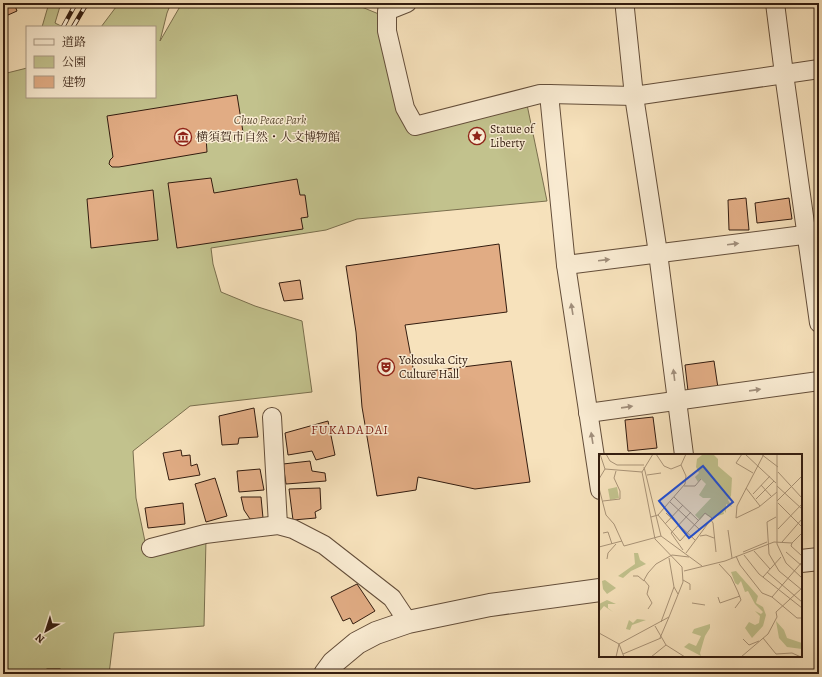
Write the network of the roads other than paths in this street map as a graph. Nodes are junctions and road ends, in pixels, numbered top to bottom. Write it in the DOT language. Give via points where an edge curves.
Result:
graph roads {
  1 [pos="407,3"];
  2 [pos="776,3"];
  3 [pos="625,9"];
  4 [pos="819,69"];
  5 [pos="784,74"];
  6 [pos="549,94"];
  7 [pos="634,96"];
  8 [pos="813,234"];
  9 [pos="658,253"];
  10 [pos="566,265"];
  11 [pos="819,323"];
  12 [pos="819,381"];
  13 [pos="677,400"];
  14 [pos="588,413"];
  15 [pos="272,417"];
  16 [pos="684,454"];
  17 [pos="599,484"];
  18 [pos="278,524"];
  19 [pos="151,548"];
  20 [pos="819,559"];
  21 [pos="802,561"];
  22 [pos="599,590"];
  23 [pos="408,622"];
  24 [pos="325,674"];
  1 -- 6 [label="street" via="388,11 387,31 404,108 415,126"];
  2 -- 5 [label="street"];
  3 -- 7 [label="street"];
  4 -- 5 [label="street"];
  5 -- 7 [label="street"];
  5 -- 8 [label="street"];
  6 -- 7 [label="street"];
  6 -- 10 [label="street"];
  7 -- 9 [label="street"];
  9 -- 8 [label="street, one-way"];
  8 -- 11 [label="street"];
  10 -- 9 [label="street, one-way"];
  13 -- 9 [label="street, one-way"];
  14 -- 10 [label="street, one-way"];
  13 -- 12 [label="street, one-way"];
  14 -- 13 [label="street, one-way"];
  13 -- 16 [label="street"];
  17 -- 14 [label="street, one-way"];
  15 -- 18 [label="street"];
  18 -- 19 [label="street" via="205,534"];
  18 -- 23 [label="street" via="324,545 392,598"];
  20 -- 21 [label="street"];
  22 -- 23 [label="street" via="490,605"];
  23 -- 24 [label="street" via="376,633 357,643"];
}
